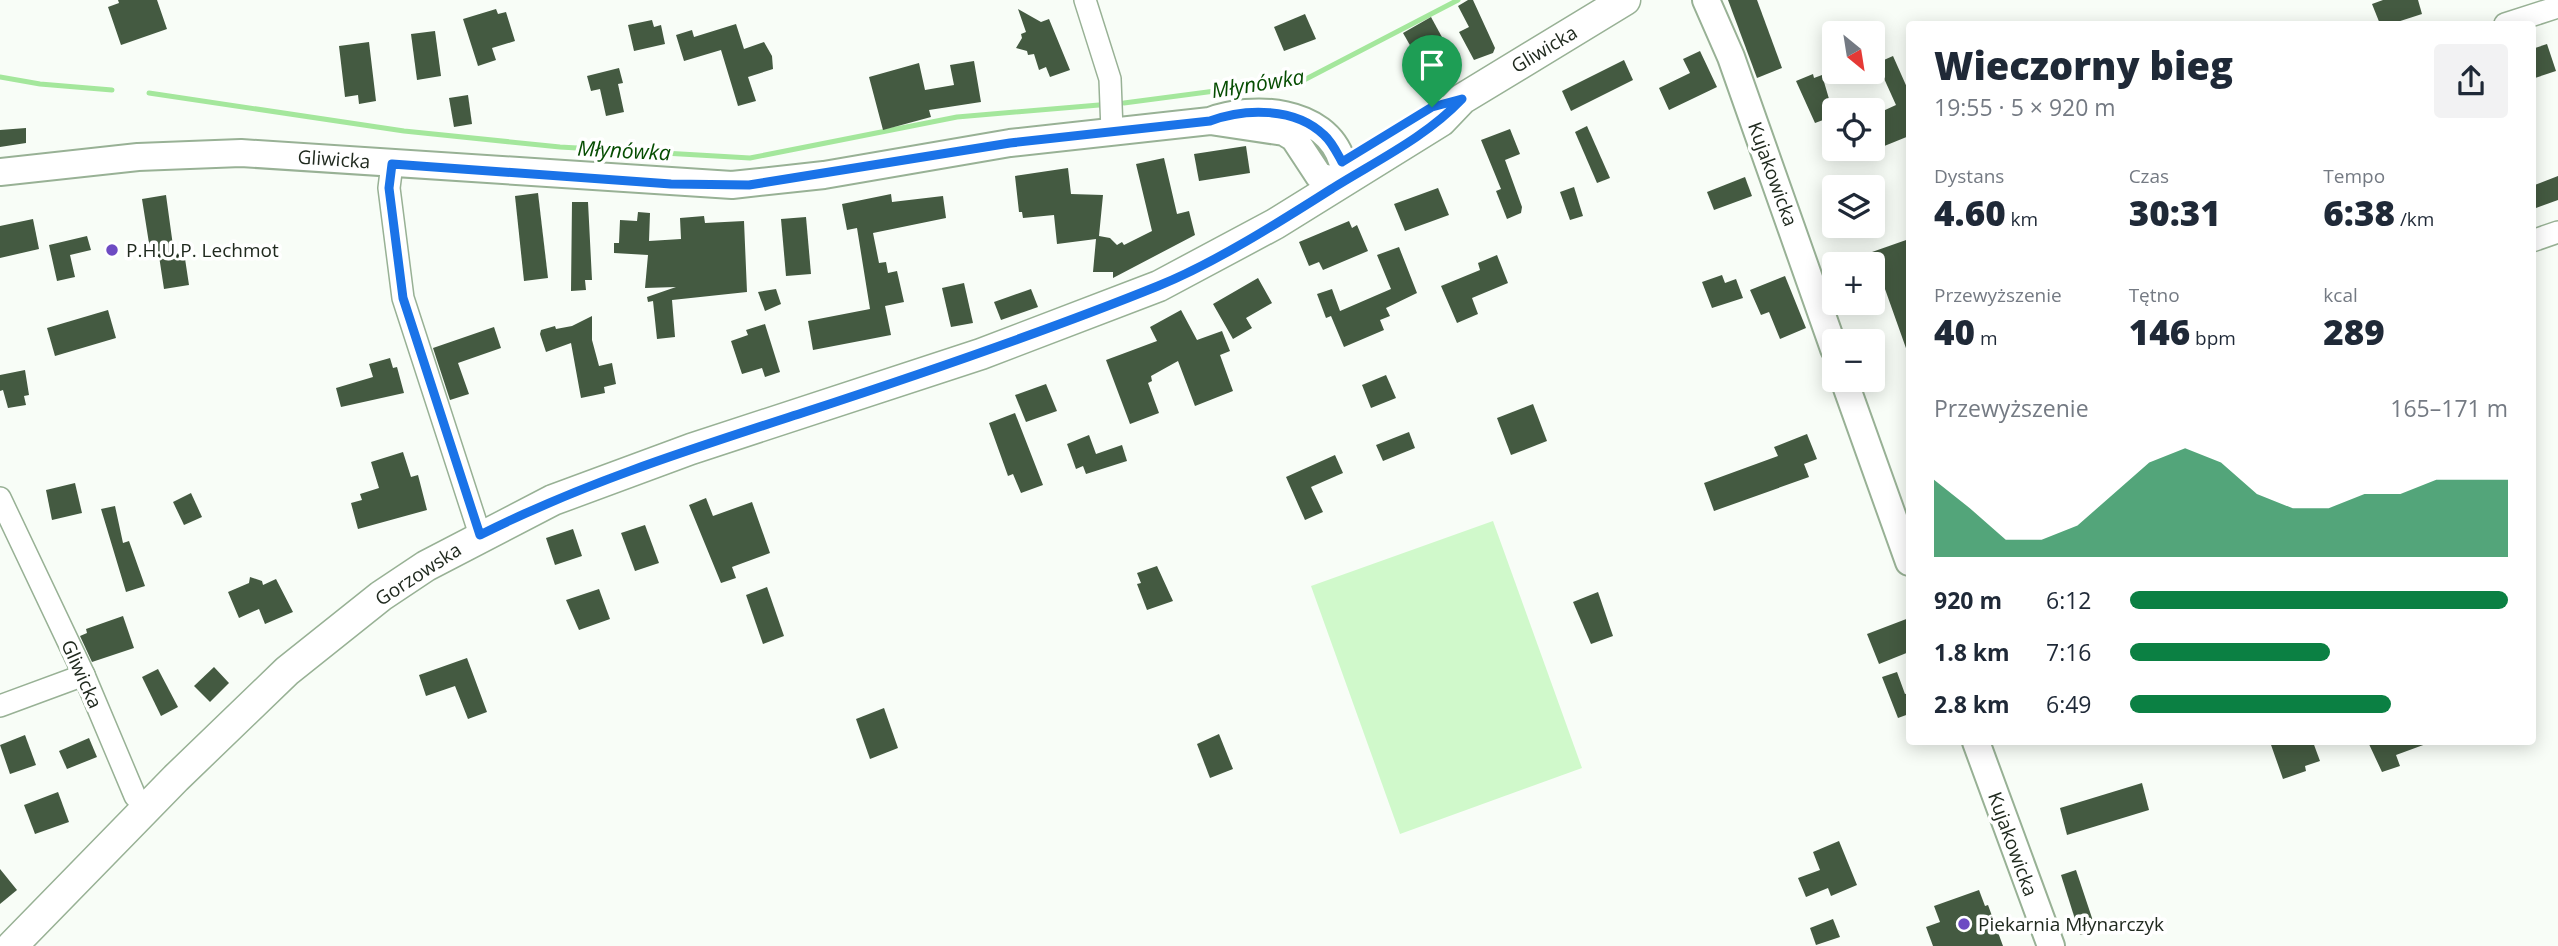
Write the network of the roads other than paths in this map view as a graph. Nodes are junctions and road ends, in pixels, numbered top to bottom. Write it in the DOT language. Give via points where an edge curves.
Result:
graph roads {
  1 [pos="1085,0"];
  2 [pos="1625,0"];
  3 [pos="1706,0"];
  4 [pos="2558,7"];
  5 [pos="2514,21"];
  6 [pos="1112,131"];
  7 [pos="392,164"];
  8 [pos="0,173"];
  9 [pos="1334,174"];
  10 [pos="2558,232"];
  11 [pos="2536,240"];
  12 [pos="1827,329"];
  13 [pos="1848,392"];
  14 [pos="0,498"];
  15 [pos="480,535"];
  16 [pos="1906,554"];
  17 [pos="84,675"];
  18 [pos="0,706"];
  19 [pos="1977,745"];
  20 [pos="148,809"];
  21 [pos="12,946"];
  22 [pos="2051,946"];
  1 -- 6 [label="street" via="1110,79"];
  2 -- 9 [label="main road, Gliwicka" via="1462,99 1432,107"];
  3 -- 12 [label="street, Kujakowicka" via="1736,70"];
  4 -- 5 [label="street"];
  6 -- 7 [label="street, Gliwicka" via="732,186"];
  6 -- 9 [label="street, Gliwicka" via="1210,121 1231,113 1289,115 1325,136"];
  7 -- 8 [label="street, Gliwicka" via="241,153 138,157"];
  7 -- 15 [label="street" via="389,188 403,298"];
  9 -- 15 [label="main road, Gorzowska" via="1275,224 1159,286 981,354 691,449 553,500"];
  10 -- 11 [label="street"];
  13 -- 16 [label="street"];
  14 -- 17 [label="street, Gliwicka"];
  15 -- 20 [label="main road, Gorzowska" via="414,573 287,671"];
  17 -- 18 [label="street"];
  17 -- 20 [label="street, Gliwicka" via="135,796"];
  19 -- 22 [label="street, Kujakowicka"];
  20 -- 21 [label="main road, Gorzowska"];
}
